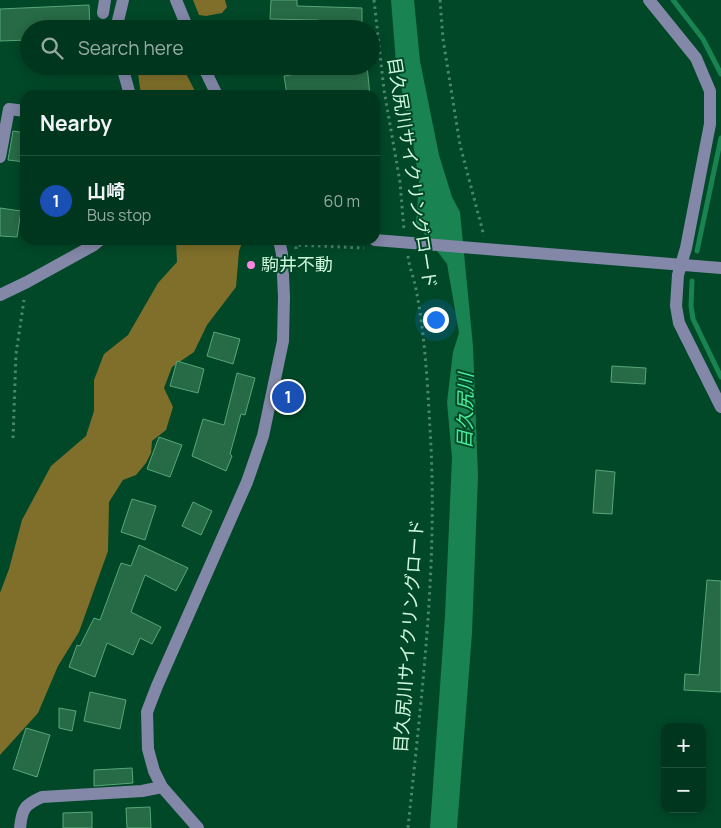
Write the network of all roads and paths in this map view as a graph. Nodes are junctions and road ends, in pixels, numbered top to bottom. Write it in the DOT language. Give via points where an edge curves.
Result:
graph roads {
  1 [pos="105,0"];
  2 [pos="123,0"];
  3 [pos="176,0"];
  4 [pos="374,0"];
  5 [pos="440,0"];
  6 [pos="649,0"];
  7 [pos="102,13"];
  8 [pos="118,20"];
  9 [pos="184,20"];
  10 [pos="376,20"];
  11 [pos="380,54"];
  12 [pos="124,75"];
  13 [pos="207,75"];
  14 [pos="129,90"];
  15 [pos="215,90"];
  16 [pos="20,110"];
  17 [pos="0,157"];
  18 [pos="408,242"];
  19 [pos="380,244"];
  20 [pos="95,245"];
  21 [pos="280,245"];
  22 [pos="334,245"];
  23 [pos="486,245"];
  24 [pos="296,246"];
  25 [pos="680,266"];
  26 [pos="721,268"];
  27 [pos="27,282"];
  28 [pos="1,293"];
  29 [pos="721,407"];
  30 [pos="12,438"];
  31 [pos="162,787"];
  32 [pos="20,828"];
  33 [pos="198,828"];
  34 [pos="408,828"];
  1 -- 7 [label="street"];
  2 -- 8 [label="street"];
  3 -- 9 [label="street"];
  4 -- 10 [label="path, 目久尻川サイクリングロード"];
  5 -- 23 [label="path" via="460,145"];
  6 -- 25 [label="street" via="696,58 710,91 710,124"];
  11 -- 18 [label="path, 目久尻川サイクリングロード"];
  12 -- 14 [label="street"];
  13 -- 15 [label="street"];
  16 -- 17 [label="street" via="9,109"];
  18 -- 19 [label="street"];
  18 -- 23 [label="street"];
  18 -- 34 [label="path, 目久尻川サイクリングロード" via="424,348 431,448 431,551 426,649"];
  20 -- 27 [label="street"];
  21 -- 31 [label="street" via="284,289 283,341 263,436 247,482 148,712 148,749"];
  22 -- 24 [label="path"];
  23 -- 25 [label="street"];
  25 -- 26 [label="street"];
  25 -- 29 [label="street" via="676,306 679,323"];
  27 -- 28 [label="street"];
  27 -- 30 [label="path" via="16,354"];
  31 -- 32 [label="street" via="42,797 28,803 22,812"];
  31 -- 33 [label="street"];
}
